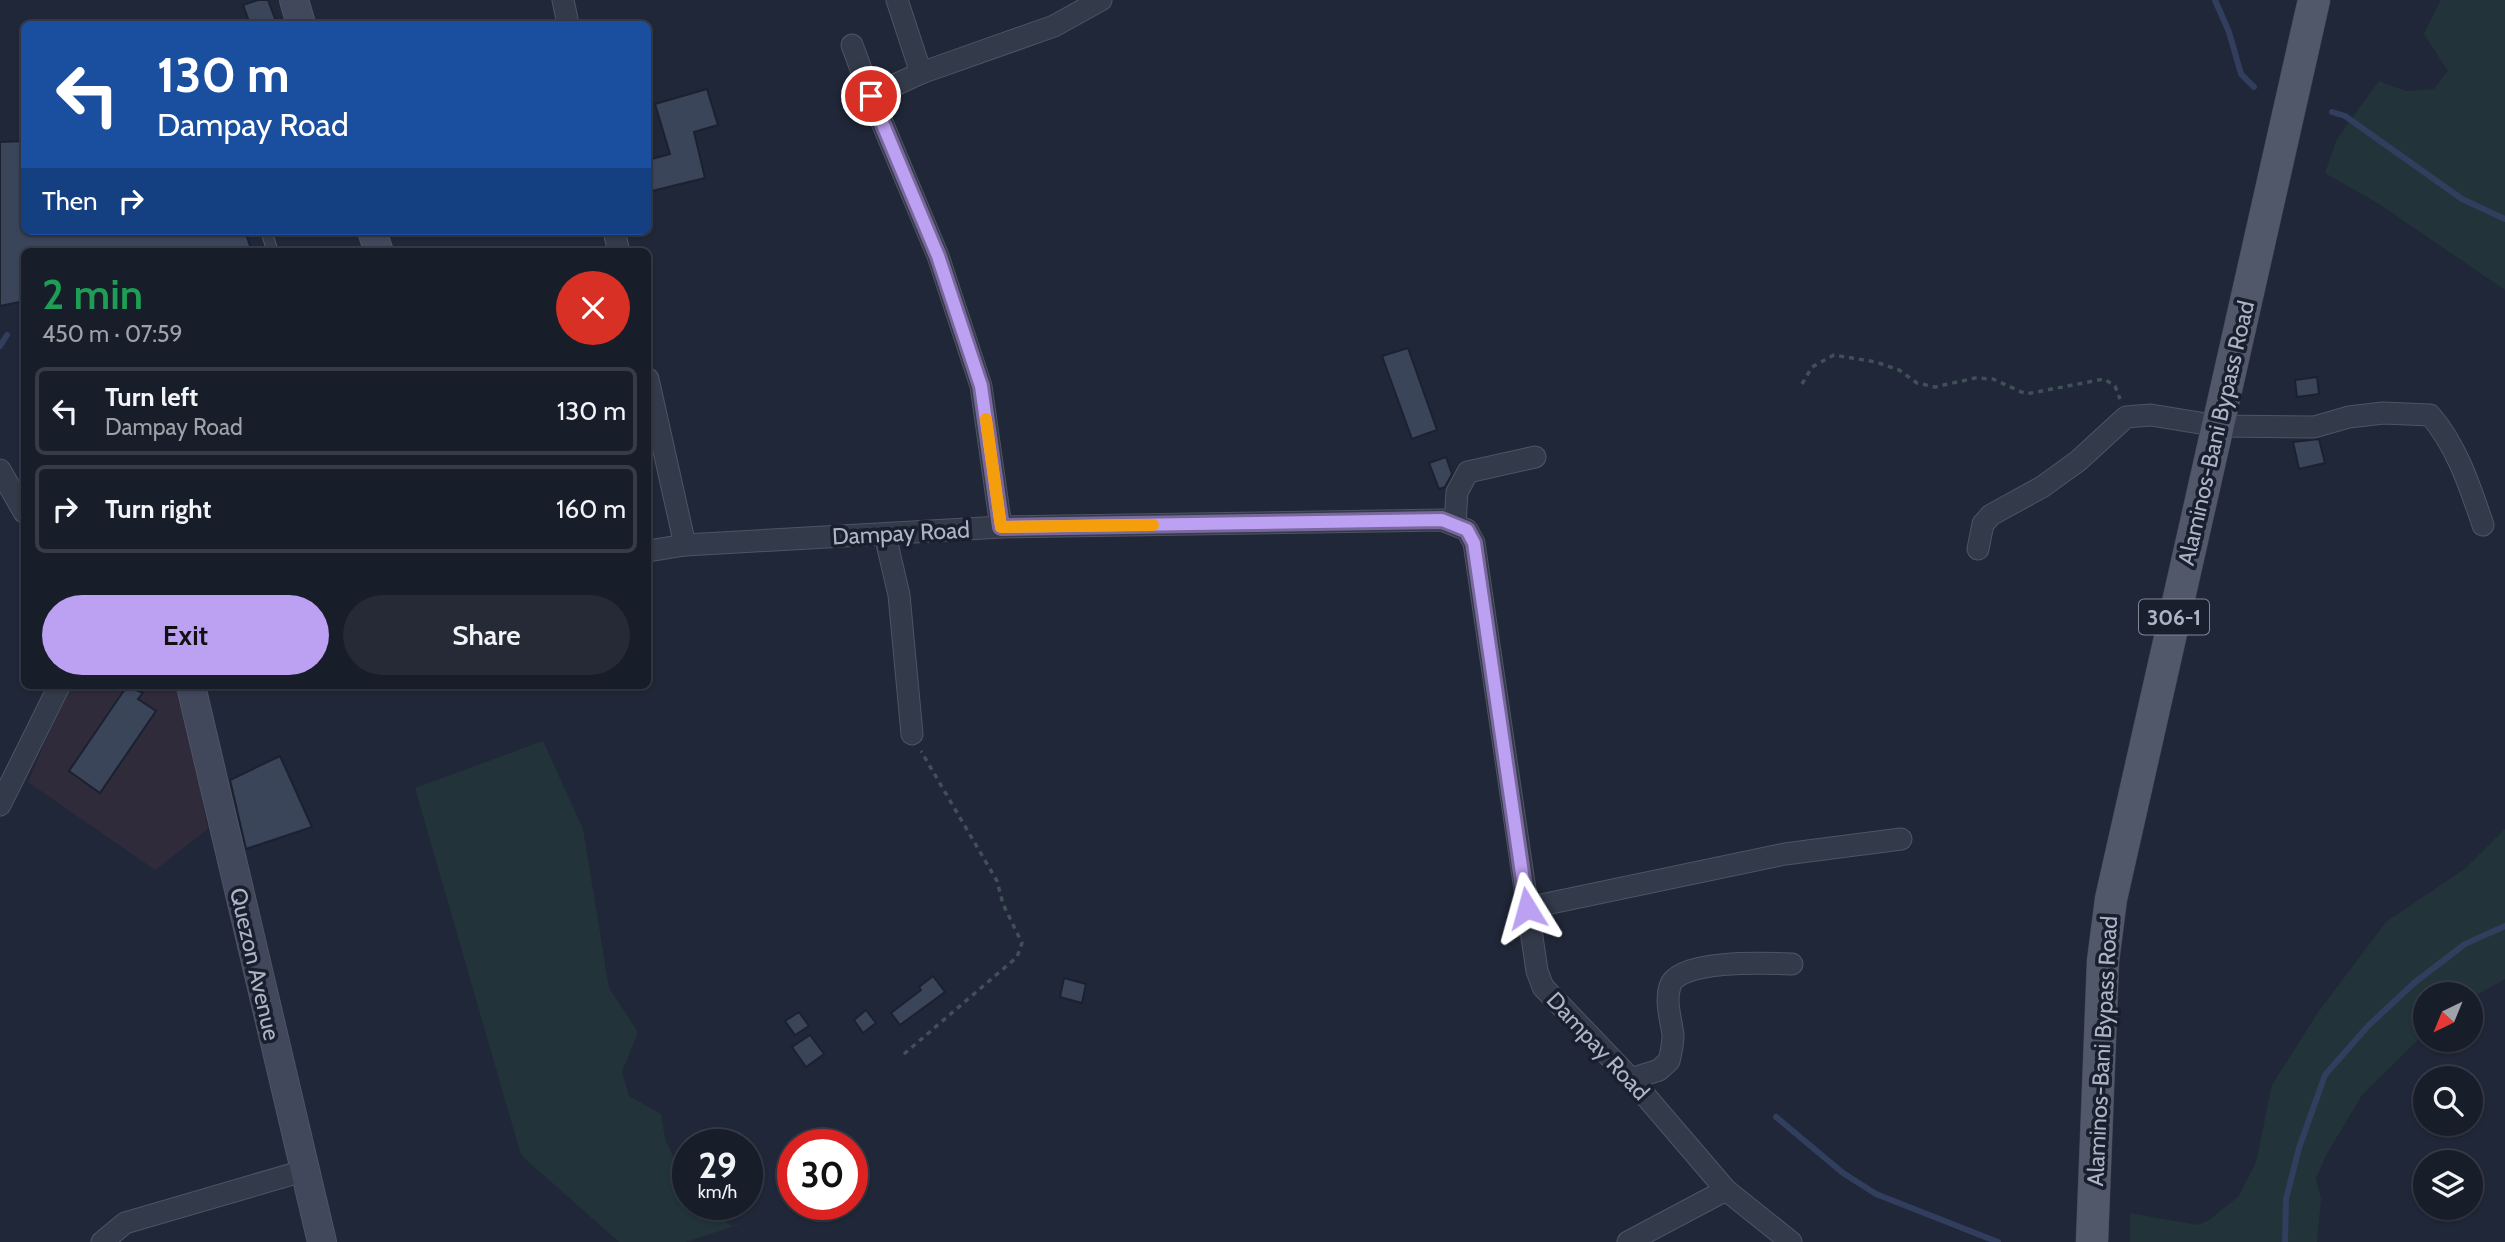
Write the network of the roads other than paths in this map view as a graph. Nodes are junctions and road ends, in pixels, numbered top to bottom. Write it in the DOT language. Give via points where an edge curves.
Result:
graph roads {
  1 [pos="294,0"];
  2 [pos="563,0"];
  3 [pos="897,0"];
  4 [pos="1101,0"];
  5 [pos="2314,0"];
  6 [pos="300,21"];
  7 [pos="567,21"];
  8 [pos="852,45"];
  9 [pos="921,73"];
  10 [pos="871,96"];
  11 [pos="651,392"];
  12 [pos="2218,426"];
  13 [pos="1535,457"];
  14 [pos="0,470"];
  15 [pos="21,507"];
  16 [pos="1455,524"];
  17 [pos="2483,525"];
  18 [pos="1001,527"];
  19 [pos="885,536"];
  20 [pos="685,545"];
  21 [pos="1978,549"];
  22 [pos="651,551"];
  23 [pos="58,689"];
  24 [pos="192,689"];
  25 [pos="912,734"];
  26 [pos="0,805"];
  27 [pos="1901,839"];
  28 [pos="1527,908"];
  29 [pos="1792,964"];
  30 [pos="1631,1079"];
  31 [pos="303,1171"];
  32 [pos="1726,1190"];
  33 [pos="102,1242"];
  34 [pos="322,1242"];
  35 [pos="1628,1242"];
  36 [pos="1791,1242"];
  37 [pos="2092,1242"];
  1 -- 6 [label="main road"];
  2 -- 7 [label="street"];
  3 -- 9 [label="street"];
  4 -- 9 [label="street" via="1054,26"];
  5 -- 12 [label="main road, Alaminos-Bani Bypass Road / 306-1"];
  8 -- 10 [label="street"];
  9 -- 10 [label="street"];
  10 -- 18 [label="street" via="938,256 981,386"];
  11 -- 20 [label="street"];
  12 -- 17 [label="street" via="2314,428 2382,413 2430,415 2443,430 2465,475"];
  12 -- 21 [label="street" via="2151,415 2126,418 2042,487 1991,515 1983,524"];
  12 -- 37 [label="main road, Alaminos-Bani Bypass Road / 306-1" via="2111,899 2103,961"];
  13 -- 16 [label="street" via="1468,472 1457,492"];
  14 -- 15 [label="street"];
  16 -- 18 [label="street, Dampay Road" via="1442,520"];
  16 -- 28 [label="street, Dampay Road" via="1467,530 1474,543"];
  18 -- 19 [label="street, Dampay Road"];
  19 -- 20 [label="street, Dampay Road"];
  19 -- 25 [label="street" via="899,595"];
  20 -- 22 [label="street, Dampay Road"];
  23 -- 26 [label="street"];
  24 -- 31 [label="main road, Quezon Avenue"];
  27 -- 28 [label="street" via="1785,854"];
  28 -- 30 [label="street, Dampay Road" via="1543,986"];
  29 -- 30 [label="street" via="1732,964 1676,975 1668,1002 1673,1037 1669,1062"];
  30 -- 32 [label="street, Dampay Road"];
  31 -- 33 [label="street" via="125,1223"];
  31 -- 34 [label="main road, Quezon Avenue"];
  32 -- 35 [label="street"];
  32 -- 36 [label="street, Dampay Road"];
}
